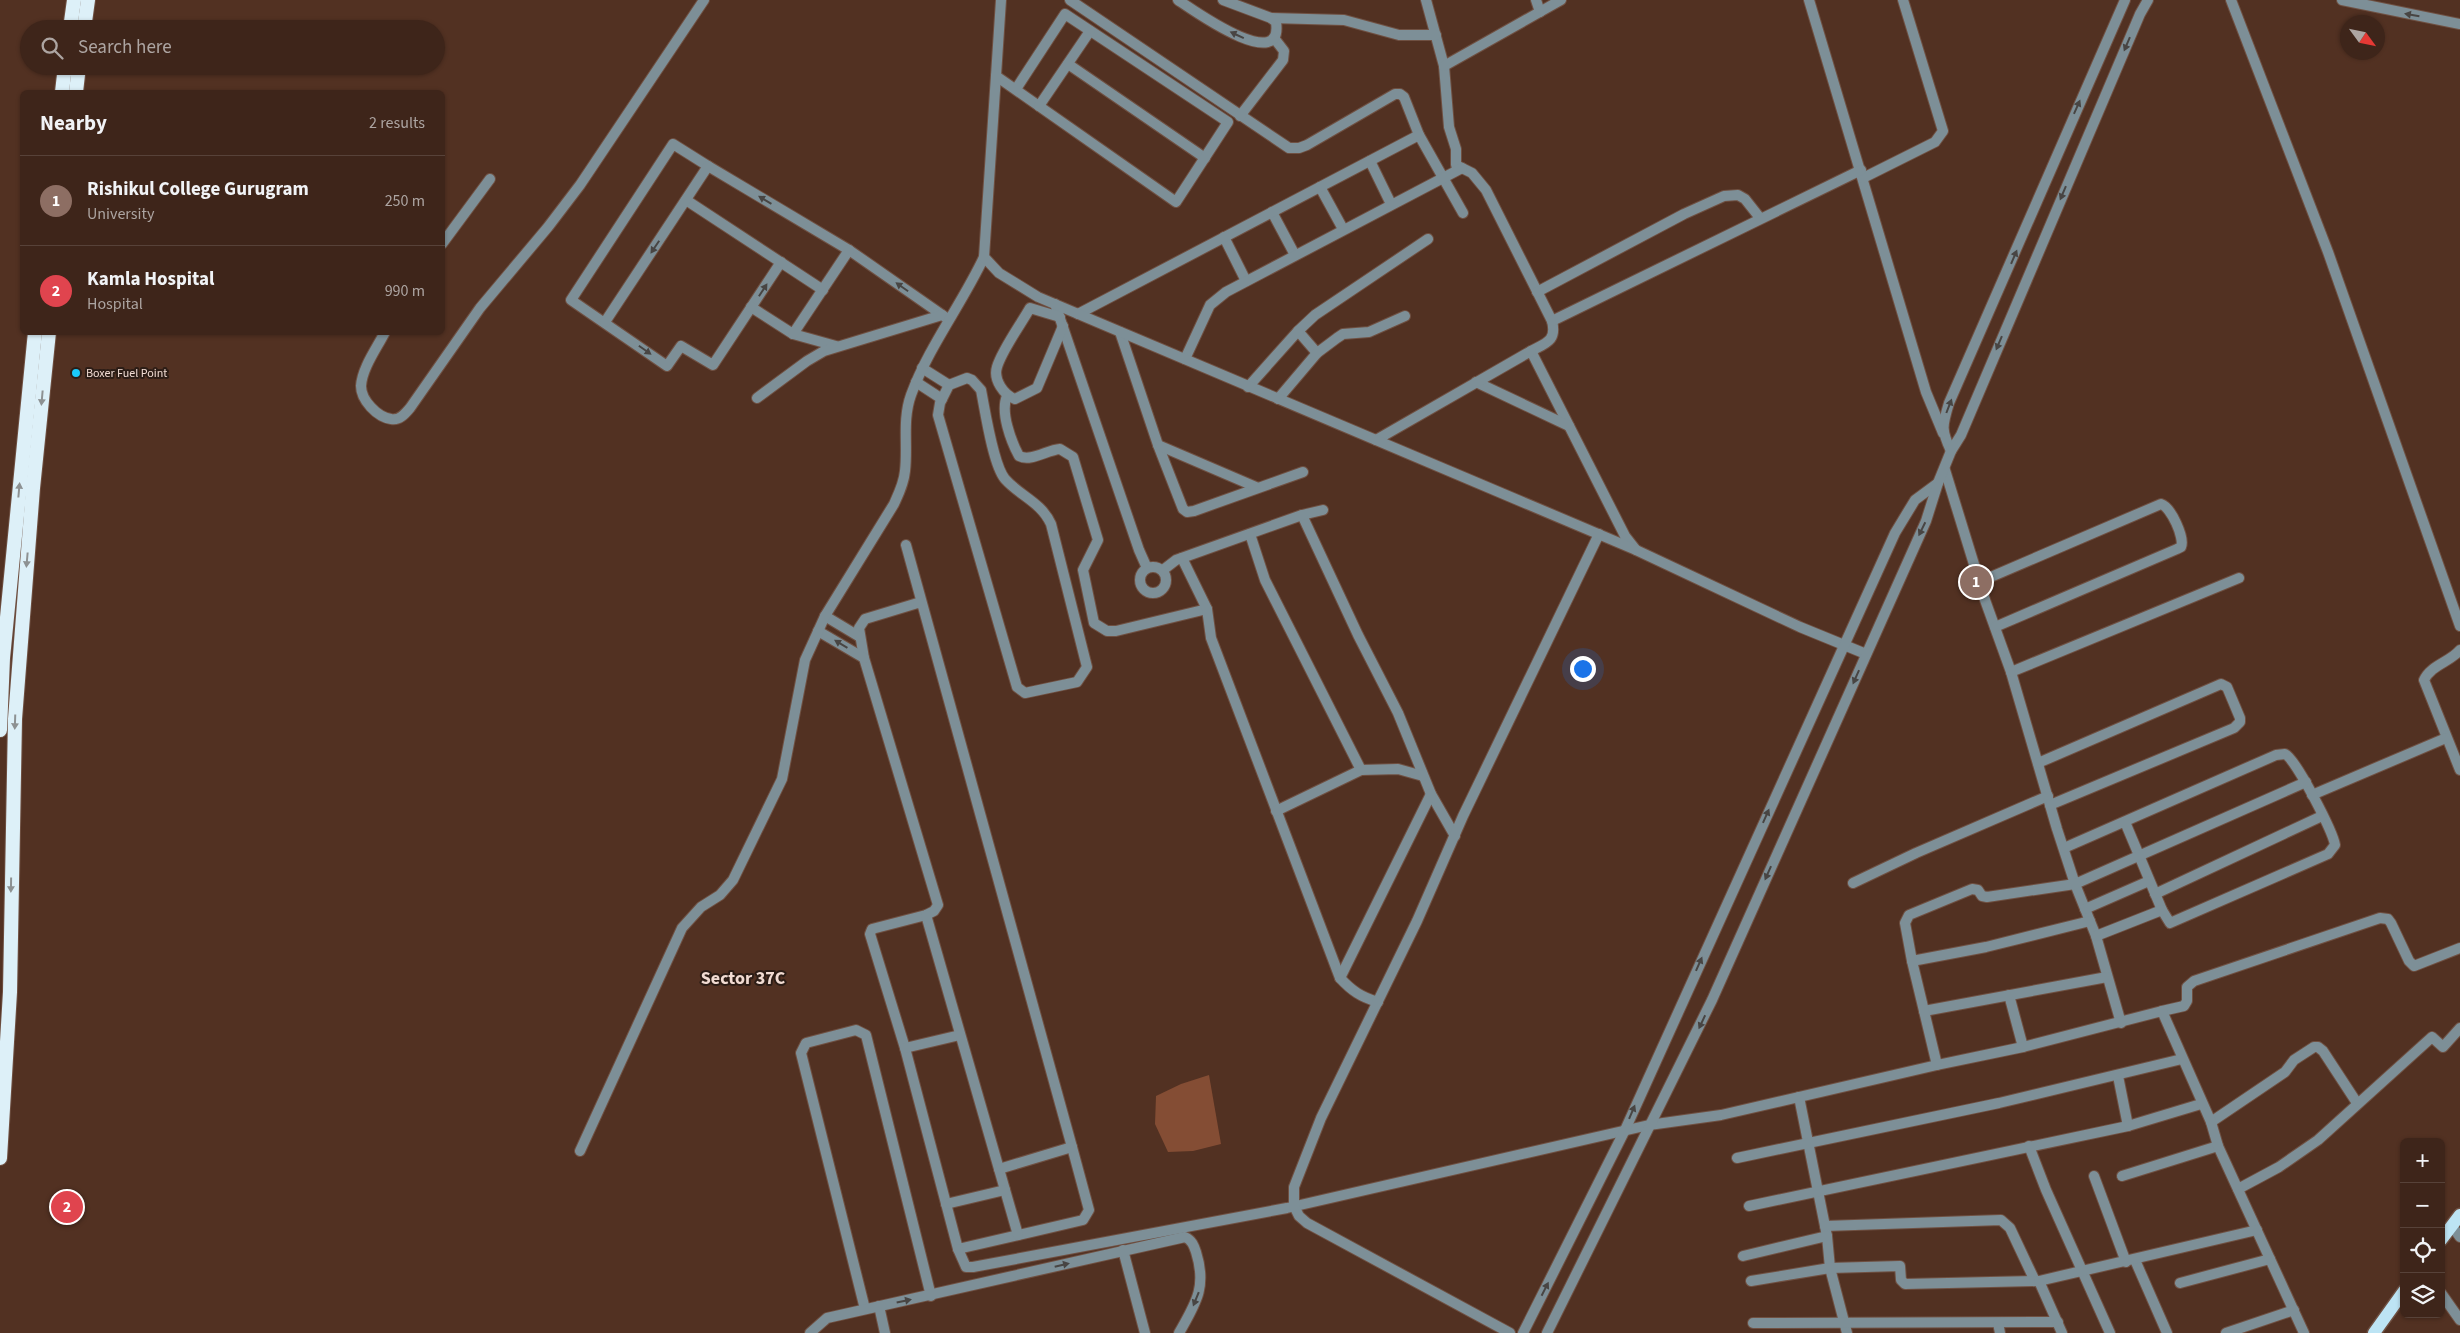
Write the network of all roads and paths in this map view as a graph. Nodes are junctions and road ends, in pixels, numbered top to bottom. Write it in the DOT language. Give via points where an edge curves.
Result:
graph roads {
  1 [pos="74,0"];
  2 [pos="88,0"];
  3 [pos="704,0"];
  4 [pos="1001,0"];
  5 [pos="1070,0"];
  6 [pos="1178,0"];
  7 [pos="1223,0"];
  8 [pos="1426,0"];
  9 [pos="1536,0"];
  10 [pos="1809,0"];
  11 [pos="1903,0"];
  12 [pos="2125,0"];
  13 [pos="2148,0"];
  14 [pos="2231,0"];
  15 [pos="2342,0"];
  16 [pos="1556,1"];
  17 [pos="1540,12"];
  18 [pos="1271,18"];
  19 [pos="71,20"];
  20 [pos="85,20"];
  21 [pos="2460,24"];
  22 [pos="1090,31"];
  23 [pos="1436,35"];
  24 [pos="1274,38"];
  25 [pos="1068,64"];
  26 [pos="1444,66"];
  27 [pos="64,75"];
  28 [pos="78,75"];
  29 [pos="996,76"];
  30 [pos="1016,89"];
  31 [pos="62,90"];
  32 [pos="76,90"];
  33 [pos="1039,106"];
  34 [pos="1240,116"];
  35 [pos="1419,135"];
  36 [pos="1205,158"];
  37 [pos="1370,161"];
  38 [pos="708,166"];
  39 [pos="1462,168"];
  40 [pos="1862,174"];
  41 [pos="1442,177"];
  42 [pos="490,179"];
  43 [pos="1320,186"];
  44 [pos="686,200"];
  45 [pos="1392,204"];
  46 [pos="1272,212"];
  47 [pos="1462,213"];
  48 [pos="1760,218"];
  49 [pos="1343,229"];
  50 [pos="1224,237"];
  51 [pos="1428,239"];
  52 [pos="445,240"];
  53 [pos="849,250"];
  54 [pos="1295,255"];
  55 [pos="984,257"];
  56 [pos="781,262"];
  57 [pos="1246,281"];
  58 [pos="823,290"];
  59 [pos="1537,292"];
  60 [pos="1055,304"];
  61 [pos="751,307"];
  62 [pos="1078,314"];
  63 [pos="1405,316"];
  64 [pos="945,317"];
  65 [pos="1552,321"];
  66 [pos="605,322"];
  67 [pos="1061,322"];
  68 [pos="1298,331"];
  69 [pos="1120,332"];
  70 [pos="793,334"];
  71 [pos="35,335"];
  72 [pos="48,335"];
  73 [pos="383,335"];
  74 [pos="836,346"];
  75 [pos="1531,351"];
  76 [pos="1317,353"];
  77 [pos="1185,359"];
  78 [pos="38,364"];
  79 [pos="922,368"];
  80 [pos="916,382"];
  81 [pos="1476,382"];
  82 [pos="949,385"];
  83 [pos="1248,387"];
  84 [pos="1007,396"];
  85 [pos="757,398"];
  86 [pos="942,400"];
  87 [pos="1278,400"];
  88 [pos="1569,426"];
  89 [pos="1942,433"];
  90 [pos="1376,440"];
  91 [pos="1158,446"];
  92 [pos="1951,451"];
  93 [pos="1945,470"];
  94 [pos="1303,472"];
  95 [pos="1938,483"];
  96 [pos="1256,487"];
  97 [pos="1323,510"];
  98 [pos="1302,515"];
  99 [pos="1250,534"];
  100 [pos="1599,534"];
  101 [pos="906,544"];
  102 [pos="1636,550"];
  103 [pos="1182,558"];
  104 [pos="1147,568"];
  105 [pos="1162,570"];
  106 [pos="2238,578"];
  107 [pos="1979,582"];
  108 [pos="921,602"];
  109 [pos="1207,609"];
  110 [pos="826,616"];
  111 [pos="2460,626"];
  112 [pos="1994,627"];
  113 [pos="818,631"];
  114 [pos="860,637"];
  115 [pos="1844,645"];
  116 [pos="2460,650"];
  117 [pos="1866,654"];
  118 [pos="864,658"];
  119 [pos="2011,672"];
  120 [pos="0,730"];
  121 [pos="2446,738"];
  122 [pos="2038,763"];
  123 [pos="1361,770"];
  124 [pos="2460,770"];
  125 [pos="1423,776"];
  126 [pos="2306,782"];
  127 [pos="1431,794"];
  128 [pos="2312,795"];
  129 [pos="2049,800"];
  130 [pos="1276,811"];
  131 [pos="2322,816"];
  132 [pos="2124,822"];
  133 [pos="1455,836"];
  134 [pos="2064,848"];
  135 [pos="2139,857"];
  136 [pos="2149,881"];
  137 [pos="1853,883"];
  138 [pos="2075,884"];
  139 [pos="2155,894"];
  140 [pos="2085,909"];
  141 [pos="2162,910"];
  142 [pos="926,915"];
  143 [pos="2090,921"];
  144 [pos="2096,936"];
  145 [pos="2460,948"];
  146 [pos="1912,961"];
  147 [pos="2107,977"];
  148 [pos="1340,978"];
  149 [pos="5,990"];
  150 [pos="2008,995"];
  151 [pos="1378,1002"];
  152 [pos="1924,1011"];
  153 [pos="2162,1011"];
  154 [pos="2121,1024"];
  155 [pos="2460,1028"];
  156 [pos="960,1035"];
  157 [pos="904,1048"];
  158 [pos="2023,1048"];
  159 [pos="2182,1059"];
  160 [pos="1937,1065"];
  161 [pos="2118,1076"];
  162 [pos="1799,1098"];
  163 [pos="2357,1103"];
  164 [pos="2201,1104"];
  165 [pos="2211,1122"];
  166 [pos="1649,1125"];
  167 [pos="2128,1126"];
  168 [pos="1625,1130"];
  169 [pos="1809,1143"];
  170 [pos="2029,1146"];
  171 [pos="2218,1146"];
  172 [pos="1072,1147"];
  173 [pos="580,1151"];
  174 [pos="0,1158"];
  175 [pos="1737,1158"];
  176 [pos="999,1169"];
  177 [pos="2094,1176"];
  178 [pos="2122,1176"];
  179 [pos="2238,1189"];
  180 [pos="1005,1190"];
  181 [pos="1818,1192"];
  182 [pos="946,1204"];
  183 [pos="1294,1206"];
  184 [pos="1749,1206"];
  185 [pos="2460,1215"];
  186 [pos="2452,1226"];
  187 [pos="2257,1230"];
  188 [pos="1826,1231"];
  189 [pos="1018,1235"];
  190 [pos="2445,1235"];
  191 [pos="2460,1237"];
  192 [pos="958,1249"];
  193 [pos="1123,1250"];
  194 [pos="1743,1256"];
  195 [pos="2270,1259"];
  196 [pos="2130,1261"];
  197 [pos="1830,1268"];
  198 [pos="2083,1272"];
  199 [pos="1751,1281"];
  200 [pos="2037,1281"];
  201 [pos="2180,1283"];
  202 [pos="931,1296"];
  203 [pos="2400,1296"];
  204 [pos="2445,1299"];
  205 [pos="879,1306"];
  206 [pos="865,1309"];
  207 [pos="2294,1310"];
  208 [pos="2460,1320"];
  209 [pos="2058,1322"];
  210 [pos="1753,1323"];
  211 [pos="1846,1328"];
  212 [pos="1999,1328"];
  213 [pos="810,1333"];
  214 [pos="885,1333"];
  215 [pos="1145,1333"];
  216 [pos="1179,1333"];
  217 [pos="1510,1333"];
  218 [pos="1523,1333"];
  219 [pos="1547,1333"];
  220 [pos="2062,1333"];
  221 [pos="2110,1333"];
  222 [pos="2167,1333"];
  223 [pos="2226,1333"];
  224 [pos="2304,1333"];
  225 [pos="2374,1333"];
  1 -- 19 [label="highway"];
  2 -- 20 [label="highway"];
  3 -- 73 [label="street" via="568,201 475,314 410,408 403,416 392,420 377,414 361,388 364,373"];
  4 -- 29 [label="street"];
  5 -- 34 [label="street"];
  24 -- 6 [label="street, one-way" via="1266,43 1235,35"];
  7 -- 18 [label="street"];
  8 -- 23 [label="street"];
  9 -- 17 [label="street"];
  10 -- 40 [label="street"];
  11 -- 40 [label="street" via="1943,131 1935,142"];
  89 -- 12 [label="street, one-way" via="1949,403"];
  13 -- 92 [label="street, one-way" via="1961,436"];
  14 -- 111 [label="street" via="2328,252"];
  21 -- 15 [label="street, one-way"];
  16 -- 17 [label="street"];
  17 -- 26 [label="street"];
  18 -- 23 [label="street" via="1344,20 1399,35"];
  18 -- 24 [label="street" via="1276,22 1278,31"];
  22 -- 25 [label="street"];
  22 -- 30 [label="street" via="1065,14"];
  22 -- 36 [label="street" via="1228,122"];
  23 -- 26 [label="street"];
  24 -- 34 [label="street" via="1284,51 1282,60"];
  25 -- 33 [label="street"];
  25 -- 36 [label="street"];
  26 -- 39 [label="street" via="1449,127 1456,149 1456,165"];
  27 -- 31 [label="highway"];
  28 -- 32 [label="highway"];
  29 -- 30 [label="street"];
  29 -- 55 [label="street"];
  30 -- 33 [label="street"];
  33 -- 36 [label="street" via="1176,202"];
  34 -- 35 [label="street" via="1289,148 1299,148 1400,94"];
  35 -- 37 [label="street"];
  35 -- 41 [label="street"];
  37 -- 43 [label="street"];
  37 -- 45 [label="street"];
  38 -- 44 [label="street"];
  53 -- 38 [label="street, one-way"];
  38 -- 66 [label="street" via="673,144 571,300"];
  39 -- 41 [label="street"];
  39 -- 59 [label="street" via="1472,173 1486,190"];
  40 -- 48 [label="street"];
  40 -- 89 [label="street" via="1926,392"];
  41 -- 45 [label="street"];
  41 -- 47 [label="street"];
  42 -- 52 [label="street"];
  43 -- 46 [label="street"];
  43 -- 49 [label="street"];
  44 -- 56 [label="street"];
  44 -- 66 [label="street, one-way"];
  45 -- 49 [label="street"];
  46 -- 50 [label="street"];
  46 -- 54 [label="street"];
  48 -- 59 [label="street" via="1745,199 1731,194 1724,196"];
  48 -- 65 [label="street"];
  49 -- 54 [label="street"];
  50 -- 57 [label="street"];
  50 -- 62 [label="street"];
  51 -- 68 [label="street" via="1325,308"];
  53 -- 58 [label="street"];
  64 -- 53 [label="street, one-way"];
  54 -- 57 [label="street"];
  55 -- 60 [label="street" via="1013,284"];
  55 -- 64 [label="street"];
  56 -- 58 [label="street"];
  61 -- 56 [label="street, one-way"];
  57 -- 77 [label="street" via="1210,305"];
  58 -- 70 [label="street"];
  59 -- 65 [label="street"];
  60 -- 62 [label="street"];
  60 -- 67 [label="street"];
  66 -- 61 [label="street, one-way" via="667,366 680,346 713,365"];
  61 -- 70 [label="street"];
  62 -- 69 [label="street"];
  63 -- 76 [label="street" via="1368,332 1344,334"];
  64 -- 74 [label="street"];
  64 -- 79 [label="street"];
  65 -- 75 [label="street" via="1554,333 1551,338"];
  67 -- 84 [label="street" via="1037,388 1015,398"];
  67 -- 84 [label="street" via="1030,308 996,369 999,385"];
  67 -- 104 [label="street"];
  68 -- 76 [label="street"];
  68 -- 83 [label="street"];
  69 -- 77 [label="street"];
  69 -- 91 [label="street"];
  70 -- 74 [label="street"];
  71 -- 78 [label="highway"];
  72 -- 78 [label="highway"];
  74 -- 85 [label="street" via="812,357"];
  75 -- 81 [label="street"];
  75 -- 88 [label="street"];
  76 -- 87 [label="street"];
  77 -- 83 [label="street"];
  120 -- 78 [label="highway, one-way" via="3,658"];
  78 -- 149 [label="highway, one-way" via="15,719"];
  79 -- 80 [label="street"];
  79 -- 82 [label="street"];
  80 -- 86 [label="street"];
  80 -- 110 [label="street" via="907,408 903,484 890,512"];
  81 -- 88 [label="street"];
  81 -- 90 [label="street"];
  82 -- 86 [label="street"];
  82 -- 86 [label="street" via="967,378 981,390 999,470 1011,485 1039,506 1051,524 1087,667 1077,682 1025,693 1017,687 940,424 938,415"];
  83 -- 87 [label="street"];
  84 -- 109 [label="street" via="1004,404 1006,416 1019,456 1024,458 1060,449 1073,457 1079,470 1098,540 1083,570 1094,623 1116,631"];
  87 -- 90 [label="street"];
  88 -- 102 [label="street" via="1625,536"];
  89 -- 92 [label="street"];
  90 -- 100 [label="street"];
  91 -- 96 [label="street"];
  91 -- 96 [label="street" via="1179,502 1187,512"];
  92 -- 93 [label="street"];
  93 -- 95 [label="street"];
  93 -- 107 [label="street"];
  94 -- 96 [label="street"];
  95 -- 115 [label="street" via="1915,500 1902,520"];
  95 -- 117 [label="street, one-way" via="1926,521"];
  97 -- 98 [label="street"];
  98 -- 99 [label="street"];
  98 -- 125 [label="street" via="1398,713"];
  99 -- 103 [label="street"];
  99 -- 123 [label="street" via="1265,580"];
  100 -- 102 [label="street"];
  100 -- 133 [label="street"];
  101 -- 108 [label="street"];
  102 -- 115 [label="street"];
  103 -- 105 [label="street"];
  103 -- 109 [label="street"];
  104 -- 105 [label="street" via="1155,566"];
  104 -- 105 [label="street" via="1141,573 1140,581 1143,589 1150,593 1158,592 1164,586 1166,578"];
  106 -- 119 [label="street"];
  107 -- 112 [label="street"];
  107 -- 112 [label="street" via="2162,504 2170,510 2182,540 2183,544 2177,549"];
  108 -- 114 [label="street" via="865,619 859,628"];
  108 -- 172 [label="street"];
  109 -- 130 [label="street" via="1211,638"];
  110 -- 113 [label="street"];
  110 -- 114 [label="street"];
  112 -- 119 [label="street"];
  118 -- 113 [label="street, one-way"];
  113 -- 173 [label="street" via="805,660 782,779 733,880 682,928"];
  114 -- 118 [label="street"];
  115 -- 117 [label="street"];
  168 -- 115 [label="street, one-way"];
  116 -- 121 [label="street" via="2427,674 2424,680"];
  117 -- 166 [label="street, one-way" via="1712,1000"];
  118 -- 142 [label="street" via="938,905"];
  119 -- 122 [label="street"];
  121 -- 124 [label="street"];
  121 -- 128 [label="street"];
  122 -- 129 [label="street"];
  122 -- 129 [label="street" via="2219,684 2227,687 2240,718 2234,728"];
  123 -- 125 [label="street" via="1398,769"];
  123 -- 130 [label="street"];
  125 -- 127 [label="street"];
  126 -- 128 [label="street"];
  126 -- 132 [label="street" via="2292,758 2280,754"];
  126 -- 135 [label="street"];
  127 -- 133 [label="street"];
  127 -- 148 [label="street"];
  128 -- 131 [label="street"];
  129 -- 134 [label="street"];
  129 -- 137 [label="street" via="1916,853"];
  130 -- 148 [label="street"];
  131 -- 139 [label="street"];
  131 -- 141 [label="street" via="2334,840 2333,850 2328,854 2173,923 2167,920"];
  132 -- 134 [label="street"];
  132 -- 135 [label="street"];
  133 -- 151 [label="street"];
  134 -- 138 [label="street"];
  135 -- 136 [label="street"];
  135 -- 138 [label="street"];
  136 -- 139 [label="street"];
  136 -- 140 [label="street"];
  138 -- 140 [label="street"];
  138 -- 146 [label="street" via="1988,897 1972,889 1912,913 1905,922"];
  139 -- 141 [label="street"];
  140 -- 143 [label="street"];
  141 -- 144 [label="street"];
  142 -- 156 [label="street"];
  142 -- 157 [label="street" via="871,931"];
  143 -- 144 [label="street"];
  143 -- 146 [label="street" via="1986,947"];
  144 -- 147 [label="street"];
  145 -- 153 [label="street" via="2414,966 2391,922 2380,918 2194,981 2187,987 2184,1006"];
  146 -- 152 [label="street"];
  147 -- 150 [label="street"];
  147 -- 154 [label="street"];
  148 -- 151 [label="street" via="1360,996"];
  149 -- 174 [label="highway"];
  150 -- 152 [label="street"];
  150 -- 158 [label="street"];
  151 -- 183 [label="street" via="1321,1118 1294,1187"];
  152 -- 160 [label="street"];
  153 -- 154 [label="street"];
  153 -- 159 [label="street"];
  154 -- 158 [label="street"];
  155 -- 163 [label="street" via="2443,1047 2432,1037"];
  156 -- 157 [label="street"];
  156 -- 176 [label="street"];
  157 -- 182 [label="street"];
  158 -- 160 [label="street"];
  159 -- 161 [label="street"];
  159 -- 164 [label="street"];
  160 -- 162 [label="street"];
  161 -- 167 [label="street"];
  161 -- 169 [label="street"];
  162 -- 166 [label="street" via="1721,1115"];
  162 -- 169 [label="street"];
  163 -- 165 [label="street" via="2323,1051 2314,1047 2294,1060 2285,1072"];
  163 -- 179 [label="street" via="2318,1140 2279,1167"];
  164 -- 165 [label="street"];
  164 -- 167 [label="street"];
  165 -- 171 [label="street"];
  166 -- 168 [label="street"];
  166 -- 219 [label="street"];
  167 -- 170 [label="street"];
  168 -- 183 [label="street"];
  218 -- 168 [label="street, one-way"];
  169 -- 175 [label="street"];
  169 -- 181 [label="street"];
  170 -- 181 [label="street"];
  170 -- 198 [label="street"];
  171 -- 178 [label="street"];
  171 -- 179 [label="street"];
  172 -- 176 [label="street"];
  172 -- 189 [label="street" via="1089,1210 1086,1218"];
  176 -- 180 [label="street"];
  177 -- 196 [label="street"];
  179 -- 187 [label="street"];
  180 -- 182 [label="street"];
  180 -- 189 [label="street"];
  181 -- 184 [label="street"];
  181 -- 188 [label="street"];
  182 -- 192 [label="street"];
  183 -- 192 [label="street" via="973,1268 966,1267"];
  183 -- 217 [label="street" via="1307,1223"];
  185 -- 186 [label="main road"];
  186 -- 190 [label="main road"];
  186 -- 191 [label="street"];
  187 -- 195 [label="street"];
  187 -- 196 [label="street"];
  188 -- 194 [label="street"];
  188 -- 197 [label="street"];
  188 -- 200 [label="street" via="2002,1220 2010,1228"];
  189 -- 192 [label="street"];
  202 -- 193 [label="street, one-way"];
  193 -- 215 [label="street"];
  193 -- 216 [label="street, one-way" via="1185,1237 1193,1243 1202,1283"];
  195 -- 201 [label="street"];
  195 -- 207 [label="street"];
  196 -- 198 [label="street"];
  196 -- 222 [label="street"];
  197 -- 199 [label="street"];
  197 -- 200 [label="street" via="1900,1266 1901,1280 1905,1284"];
  197 -- 211 [label="street"];
  198 -- 200 [label="street"];
  198 -- 221 [label="street"];
  200 -- 209 [label="street"];
  205 -- 202 [label="street, one-way"];
  202 -- 206 [label="street" via="866,1035 856,1030 806,1043 801,1053"];
  203 -- 225 [label="main road"];
  204 -- 208 [label="street"];
  205 -- 206 [label="street"];
  205 -- 214 [label="street"];
  206 -- 213 [label="street" via="827,1318"];
  207 -- 223 [label="street"];
  207 -- 224 [label="street"];
  209 -- 212 [label="street"];
  209 -- 220 [label="street"];
  210 -- 211 [label="street"];
  211 -- 212 [label="street"];
}
